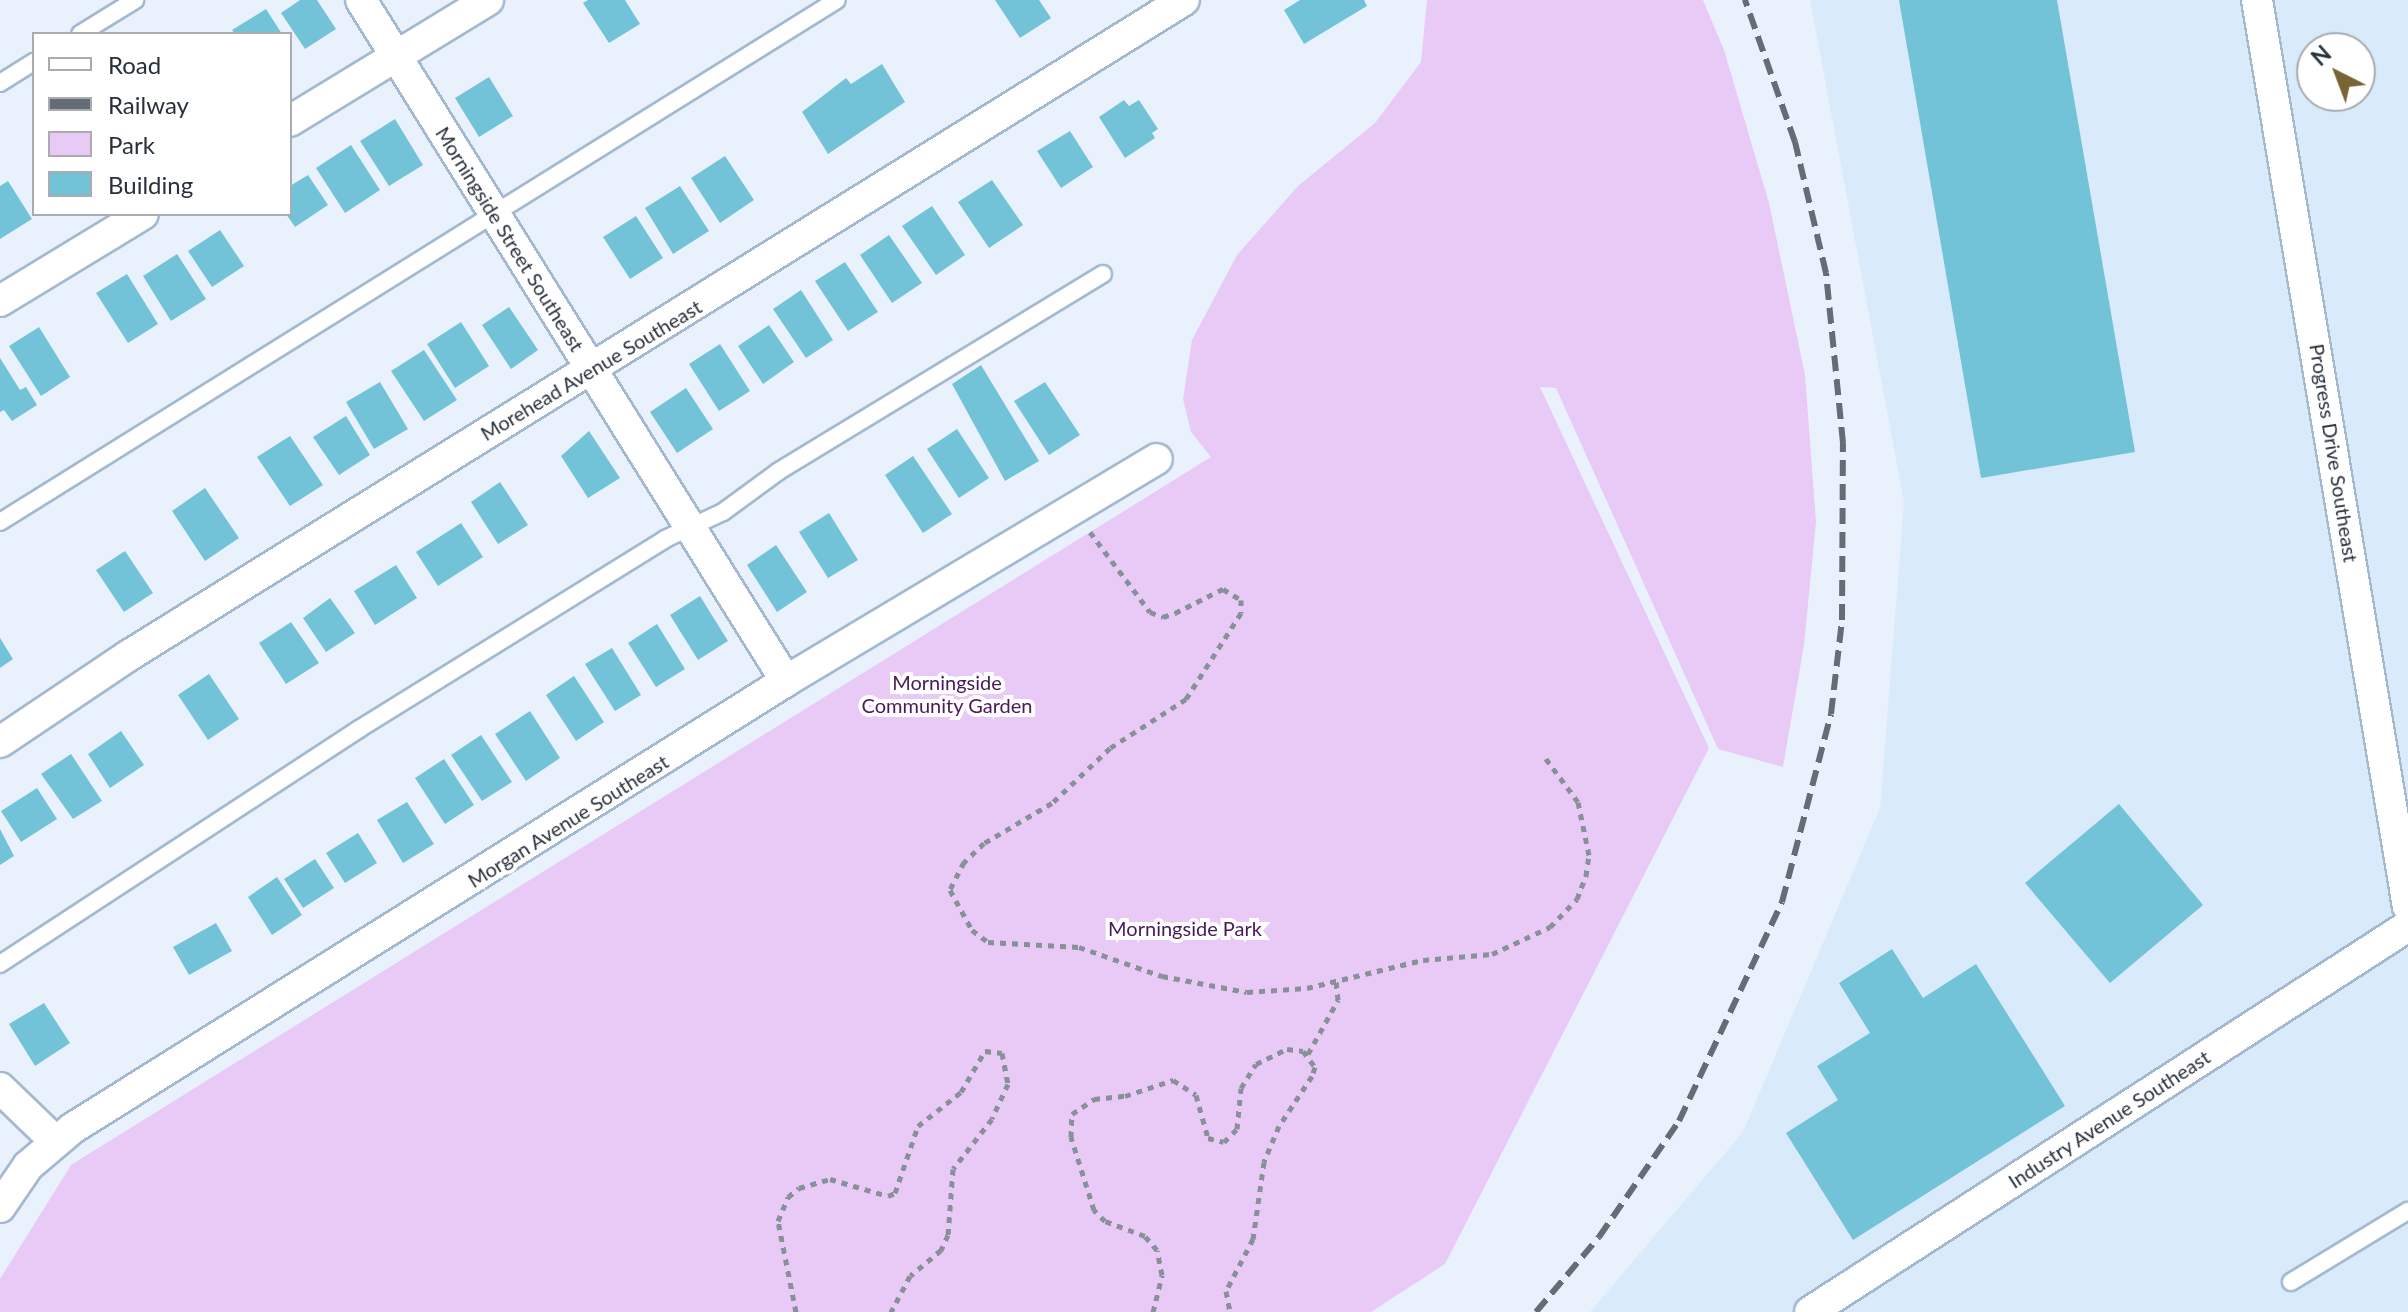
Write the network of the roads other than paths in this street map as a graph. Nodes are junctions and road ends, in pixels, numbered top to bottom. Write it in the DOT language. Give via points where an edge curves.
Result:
graph roads {
  1 [pos="135,0"];
  2 [pos="361,0"];
  3 [pos="488,0"];
  4 [pos="837,0"];
  5 [pos="1184,0"];
  6 [pos="2257,0"];
  7 [pos="83,32"];
  8 [pos="396,57"];
  9 [pos="32,63"];
  10 [pos="0,83"];
  11 [pos="292,120"];
  12 [pos="495,212"];
  13 [pos="140,216"];
  14 [pos="1103,274"];
  15 [pos="0,301"];
  16 [pos="592,370"];
  17 [pos="1157,459"];
  18 [pos="0,522"];
  19 [pos="691,527"];
  20 [pos="786,681"];
  21 [pos="0,742"];
  22 [pos="2408,907"];
  23 [pos="2408,926"];
  24 [pos="0,964"];
  25 [pos="0,1088"];
  26 [pos="55,1141"];
  27 [pos="0,1207"];
  28 [pos="2408,1211"];
  29 [pos="2291,1282"];
  30 [pos="1810,1312"];
  1 -- 7 [label="lane"];
  2 -- 8 [label="street, Morningside Street Southeast"];
  3 -- 8 [label="street"];
  4 -- 12 [label="lane"];
  5 -- 16 [label="street, Morehead Avenue Southeast"];
  6 -- 22 [label="street, Progress Drive Southeast"];
  8 -- 11 [label="street"];
  8 -- 12 [label="street, Morningside Street Southeast"];
  9 -- 10 [label="lane"];
  12 -- 16 [label="street, Morningside Street Southeast"];
  12 -- 18 [label="lane"];
  13 -- 15 [label="street"];
  14 -- 19 [label="lane"];
  16 -- 19 [label="street, Morningside Street Southeast"];
  16 -- 21 [label="street, Morehead Avenue Southeast" via="128,656"];
  17 -- 20 [label="street, Morgan Avenue Southeast"];
  19 -- 20 [label="street, Morningside Street Southeast"];
  19 -- 24 [label="lane" via="359,729"];
  20 -- 26 [label="street, Morgan Avenue Southeast"];
  23 -- 30 [label="street, Industry Avenue Southeast"];
  25 -- 26 [label="street"];
  26 -- 27 [label="street, Morgan Avenue Southeast" via="28,1166"];
  28 -- 29 [label="lane"];
}
